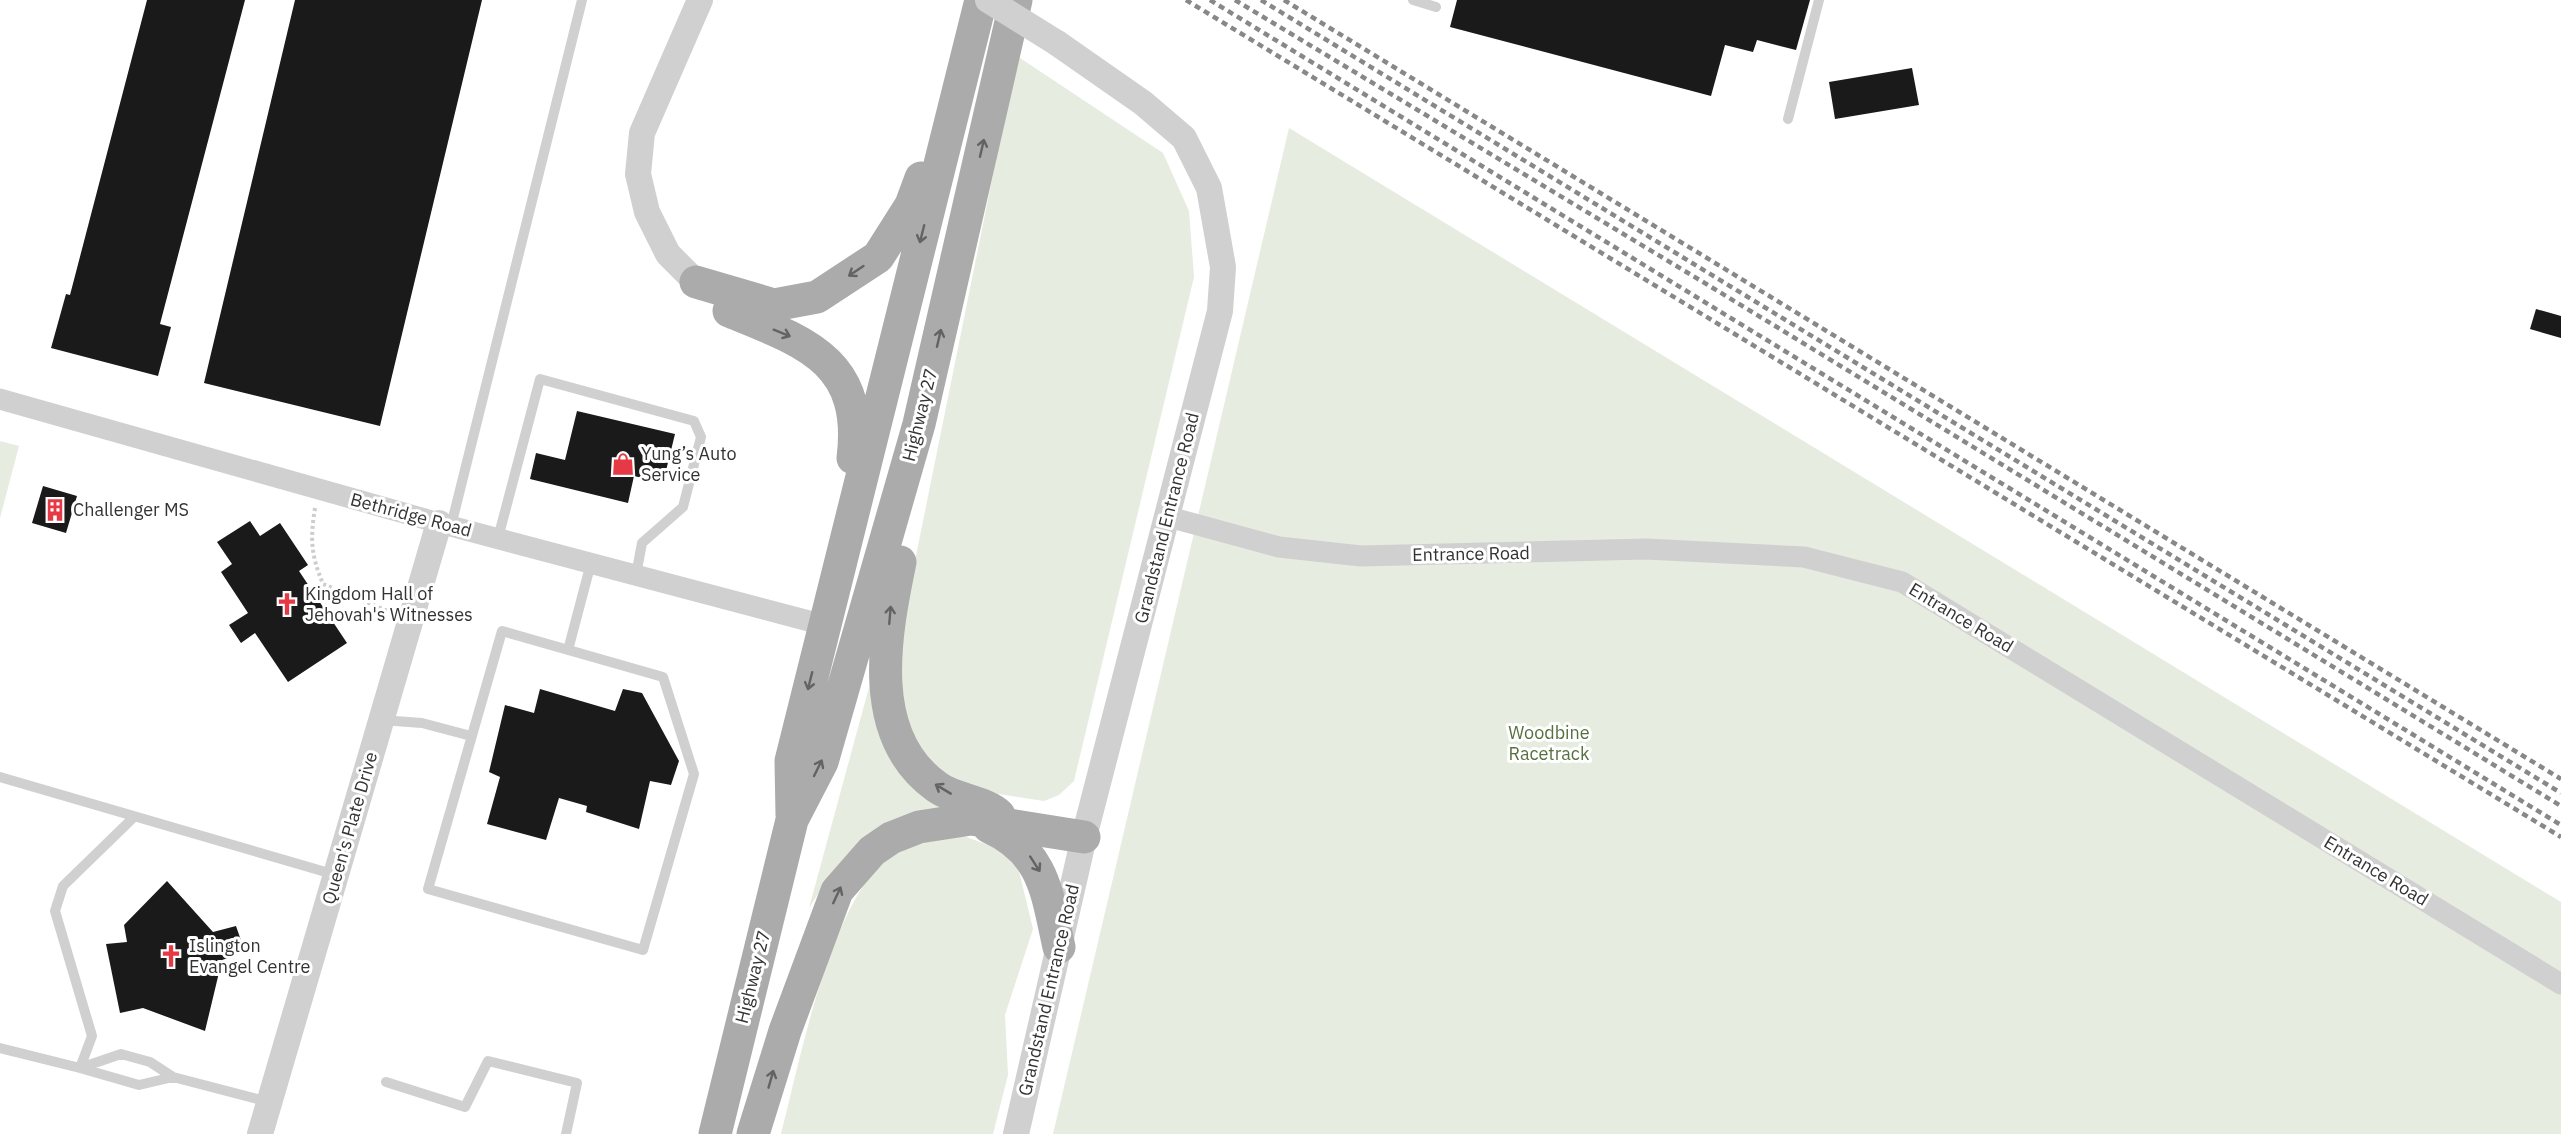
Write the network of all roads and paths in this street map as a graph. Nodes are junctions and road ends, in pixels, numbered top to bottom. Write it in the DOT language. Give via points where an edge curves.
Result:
graph roads {
  1 [pos="582,0"];
  2 [pos="700,0"];
  3 [pos="981,0"];
  4 [pos="988,0"];
  5 [pos="1016,0"];
  6 [pos="1413,0"];
  7 [pos="1819,0"];
  8 [pos="1436,7"];
  9 [pos="968,55"];
  10 [pos="1788,119"];
  11 [pos="696,282"];
  12 [pos="0,399"];
  13 [pos="919,424"];
  14 [pos="319,489"];
  15 [pos="1169,517"];
  16 [pos="445,524"];
  17 [pos="498,538"];
  18 [pos="591,563"];
  19 [pos="837,572"];
  20 [pos="636,575"];
  21 [pos="411,620"];
  22 [pos="824,625"];
  23 [pos="568,650"];
  24 [pos="381,720"];
  25 [pos="471,736"];
  26 [pos="0,777"];
  27 [pos="135,816"];
  28 [pos="971,819"];
  29 [pos="792,820"];
  30 [pos="1012,826"];
  31 [pos="1084,837"];
  32 [pos="336,875"];
  33 [pos="1059,947"];
  34 [pos="2561,984"];
  35 [pos="0,1048"];
  36 [pos="80,1068"];
  37 [pos="173,1077"];
  38 [pos="386,1082"];
  39 [pos="269,1102"];
  40 [pos="260,1134"];
  41 [pos="566,1134"];
  42 [pos="715,1134"];
  43 [pos="753,1134"];
  44 [pos="1016,1134"];
  1 -- 16 [label="lane"];
  2 -- 11 [label="street" via="642,133 638,174 647,212 668,254"];
  3 -- 9 [label="main road, Highway 27"];
  4 -- 15 [label="street, Grandstand Entrance Road, bridge" via="1143,103 1184,138 1209,188 1223,267 1220,311"];
  13 -- 5 [label="main road, Highway 27, one-way"];
  6 -- 8 [label="lane"];
  7 -- 10 [label="lane"];
  9 -- 11 [label="main road, one-way" via="911,205 878,257 817,297 774,305"];
  9 -- 19 [label="main road, Highway 27, one-way"];
  11 -- 19 [label="main road, one-way" via="728,310 793,337 822,356 850,397 856,434"];
  12 -- 14 [label="street, Bethridge Road"];
  29 -- 13 [label="main road, Highway 27, one-way" via="822,762"];
  30 -- 13 [label="main road, one-way" via="993,809 964,801 938,787 904,752 892,727 885,688 891,605 912,504"];
  14 -- 16 [label="street, Bethridge Road"];
  14 -- 21 [label="path" via="311,532 312,558 323,584"];
  15 -- 31 [label="street, Grandstand Entrance Road"];
  15 -- 34 [label="street, Entrance Road" via="1279,547 1361,556 1646,549 1804,557 1902,582"];
  16 -- 17 [label="street, Bethridge Road"];
  16 -- 21 [label="street, Queen's Plate Drive"];
  17 -- 18 [label="street, Bethridge Road"];
  17 -- 20 [label="lane" via="540,379 694,421 701,437 683,507 642,543"];
  18 -- 20 [label="street, Bethridge Road"];
  18 -- 23 [label="lane"];
  19 -- 22 [label="main road, Highway 27"];
  20 -- 22 [label="street, Bethridge Road"];
  21 -- 24 [label="street, Queen's Plate Drive"];
  22 -- 29 [label="main road, Highway 27, one-way" via="791,761"];
  23 -- 25 [label="lane" via="502,631"];
  23 -- 25 [label="lane" via="663,677 694,774 643,951 428,889"];
  24 -- 25 [label="lane" via="422,723"];
  24 -- 32 [label="street, Queen's Plate Drive"];
  26 -- 27 [label="lane"];
  27 -- 32 [label="lane"];
  27 -- 36 [label="lane" via="63,886 55,911 92,1036"];
  28 -- 30 [label="main road"];
  28 -- 33 [label="main road, one-way" via="1002,833 1030,856 1041,873"];
  43 -- 28 [label="main road, one-way" via="785,1031 837,891 872,851 891,838 919,827"];
  29 -- 42 [label="main road, Highway 27"];
  30 -- 31 [label="main road"];
  31 -- 33 [label="street, Grandstand Entrance Road"];
  32 -- 39 [label="street, Queen's Plate Drive"];
  33 -- 44 [label="street, Grandstand Entrance Road"];
  35 -- 36 [label="lane"];
  36 -- 37 [label="lane" via="139,1085"];
  36 -- 37 [label="lane" via="121,1054 150,1062"];
  37 -- 39 [label="lane"];
  38 -- 41 [label="lane" via="465,1107 488,1061 577,1083"];
  39 -- 40 [label="street, Queen's Plate Drive"];
}
